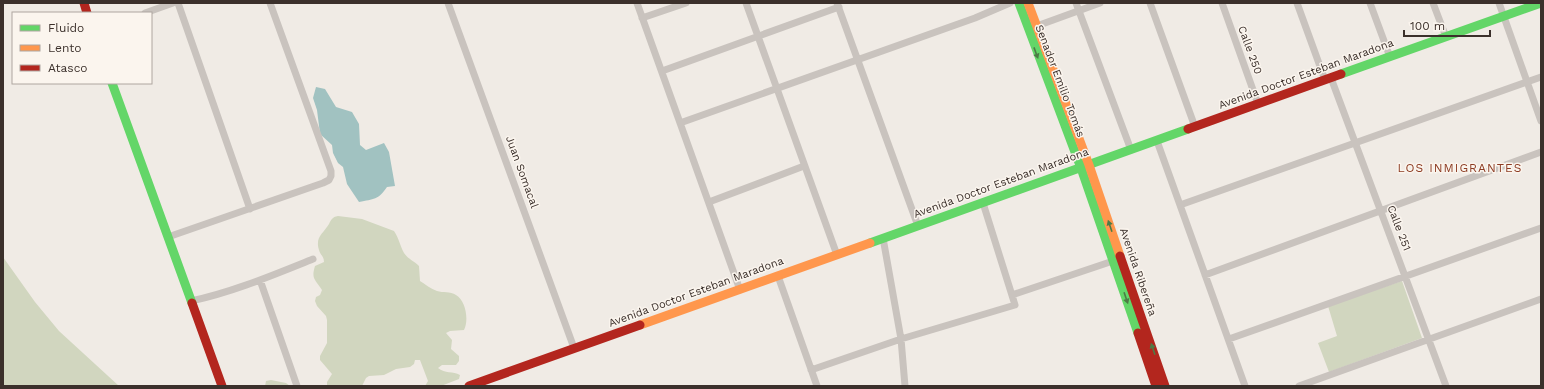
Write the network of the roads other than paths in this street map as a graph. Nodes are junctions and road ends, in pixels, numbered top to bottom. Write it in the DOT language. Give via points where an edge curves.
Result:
graph roads {
  1 [pos="173,3"];
  2 [pos="178,3"];
  3 [pos="270,3"];
  4 [pos="448,3"];
  5 [pos="637,3"];
  6 [pos="686,3"];
  7 [pos="746,3"];
  8 [pos="1010,3"];
  9 [pos="1018,3"];
  10 [pos="1028,3"];
  11 [pos="1076,3"];
  12 [pos="1100,3"];
  13 [pos="1150,3"];
  14 [pos="1222,3"];
  15 [pos="1297,3"];
  16 [pos="1370,3"];
  17 [pos="1433,3"];
  18 [pos="1499,3"];
  19 [pos="1541,3"];
  20 [pos="838,5"];
  21 [pos="1078,11"];
  22 [pos="148,12"];
  23 [pos="1504,16"];
  24 [pos="642,18"];
  25 [pos="1032,28"];
  26 [pos="758,37"];
  27 [pos="1446,37"];
  28 [pos="1390,57"];
  29 [pos="857,59"];
  30 [pos="662,71"];
  31 [pos="1541,77"];
  32 [pos="1328,79"];
  33 [pos="1527,82"];
  34 [pos="112,84"];
  35 [pos="776,88"];
  36 [pos="1258,104"];
  37 [pos="1541,120"];
  38 [pos="680,123"];
  39 [pos="1195,127"];
  40 [pos="1156,141"];
  41 [pos="1356,143"];
  42 [pos="1131,150"];
  43 [pos="1541,152"];
  44 [pos="804,166"];
  45 [pos="1085,166"];
  46 [pos="709,202"];
  47 [pos="983,203"];
  48 [pos="1180,205"];
  49 [pos="250,209"];
  50 [pos="1381,211"];
  51 [pos="918,226"];
  52 [pos="1541,228"];
  53 [pos="168,237"];
  54 [pos="882,238"];
  55 [pos="837,255"];
  56 [pos="313,259"];
  57 [pos="1117,260"];
  58 [pos="1205,275"];
  59 [pos="778,276"];
  60 [pos="1406,276"];
  61 [pos="260,280"];
  62 [pos="740,290"];
  63 [pos="1012,295"];
  64 [pos="1541,299"];
  65 [pos="191,301"];
  66 [pos="901,339"];
  67 [pos="1229,339"];
  68 [pos="1428,339"];
  69 [pos="574,348"];
  70 [pos="811,370"];
  71 [pos="222,386"];
  72 [pos="297,386"];
  73 [pos="470,386"];
  74 [pos="818,386"];
  75 [pos="905,386"];
  76 [pos="1156,386"];
  77 [pos="1166,386"];
  78 [pos="1245,386"];
  79 [pos="1299,386"];
  80 [pos="1446,386"];
  1 -- 22 [label="street"];
  2 -- 49 [label="street"];
  3 -- 49 [label="street" via="331,176 323,183"];
  4 -- 69 [label="street, Juan Somacal"];
  5 -- 24 [label="street"];
  6 -- 24 [label="street"];
  7 -- 26 [label="street"];
  8 -- 29 [label="street" via="975,18"];
  9 -- 25 [label="main road, Senador Emilio Tomás"];
  10 -- 25 [label="main road, Senador Emilio Tomás"];
  11 -- 21 [label="street"];
  12 -- 21 [label="street"];
  13 -- 39 [label="street"];
  14 -- 36 [label="street, Calle 250"];
  15 -- 32 [label="street, Calle 251"];
  16 -- 28 [label="street"];
  17 -- 27 [label="street"];
  18 -- 23 [label="street"];
  19 -- 23 [label="main road, Avenida Doctor Esteban Maradona"];
  20 -- 26 [label="street"];
  20 -- 29 [label="street"];
  21 -- 25 [label="street"];
  21 -- 42 [label="street"];
  23 -- 27 [label="main road, Avenida Doctor Esteban Maradona"];
  23 -- 33 [label="street"];
  24 -- 30 [label="street"];
  25 -- 45 [label="main road, Senador Emilio Tomás"];
  26 -- 30 [label="street"];
  26 -- 35 [label="street"];
  27 -- 28 [label="main road, Avenida Doctor Esteban Maradona"];
  28 -- 32 [label="main road, Avenida Doctor Esteban Maradona"];
  29 -- 35 [label="street"];
  29 -- 51 [label="street"];
  30 -- 38 [label="street"];
  31 -- 33 [label="street"];
  32 -- 36 [label="main road, Avenida Doctor Esteban Maradona"];
  32 -- 41 [label="street, Calle 251"];
  33 -- 37 [label="street"];
  33 -- 41 [label="street"];
  34 -- 53 [label="main road"];
  35 -- 38 [label="street"];
  35 -- 44 [label="street"];
  36 -- 39 [label="main road, Avenida Doctor Esteban Maradona"];
  38 -- 46 [label="street"];
  39 -- 40 [label="main road, Avenida Doctor Esteban Maradona"];
  40 -- 42 [label="main road, Avenida Doctor Esteban Maradona"];
  40 -- 48 [label="street"];
  41 -- 48 [label="street"];
  41 -- 50 [label="street, Calle 251"];
  42 -- 45 [label="main road, Avenida Doctor Esteban Maradona"];
  43 -- 50 [label="street"];
  44 -- 46 [label="street"];
  44 -- 55 [label="street"];
  45 -- 47 [label="main road, Avenida Doctor Esteban Maradona"];
  45 -- 57 [label="main road, Avenida Ribereña"];
  46 -- 62 [label="street"];
  47 -- 51 [label="main road, Avenida Doctor Esteban Maradona"];
  47 -- 63 [label="street"];
  48 -- 58 [label="street"];
  49 -- 53 [label="street"];
  50 -- 58 [label="street"];
  50 -- 60 [label="street, Calle 251"];
  51 -- 54 [label="main road, Avenida Doctor Esteban Maradona"];
  52 -- 60 [label="street"];
  53 -- 65 [label="main road"];
  54 -- 55 [label="main road, Avenida Doctor Esteban Maradona"];
  54 -- 66 [label="street"];
  55 -- 59 [label="main road, Avenida Doctor Esteban Maradona"];
  56 -- 61 [label="street"];
  57 -- 63 [label="street"];
  57 -- 76 [label="main road, Avenida Ribereña, one-way"];
  77 -- 57 [label="main road, Avenida Ribereña, one-way"];
  58 -- 67 [label="street"];
  59 -- 62 [label="main road, Avenida Doctor Esteban Maradona"];
  59 -- 70 [label="street"];
  60 -- 67 [label="street"];
  60 -- 68 [label="street, Calle 251"];
  61 -- 65 [label="street"];
  61 -- 72 [label="street"];
  62 -- 69 [label="main road, Avenida Doctor Esteban Maradona"];
  63 -- 66 [label="street" via="1015,305"];
  64 -- 68 [label="street"];
  65 -- 71 [label="main road"];
  66 -- 70 [label="street"];
  66 -- 75 [label="street"];
  67 -- 78 [label="street"];
  68 -- 79 [label="street"];
  68 -- 80 [label="street, Calle 251"];
  69 -- 73 [label="main road, Avenida Doctor Esteban Maradona"];
  70 -- 74 [label="street"];
}
